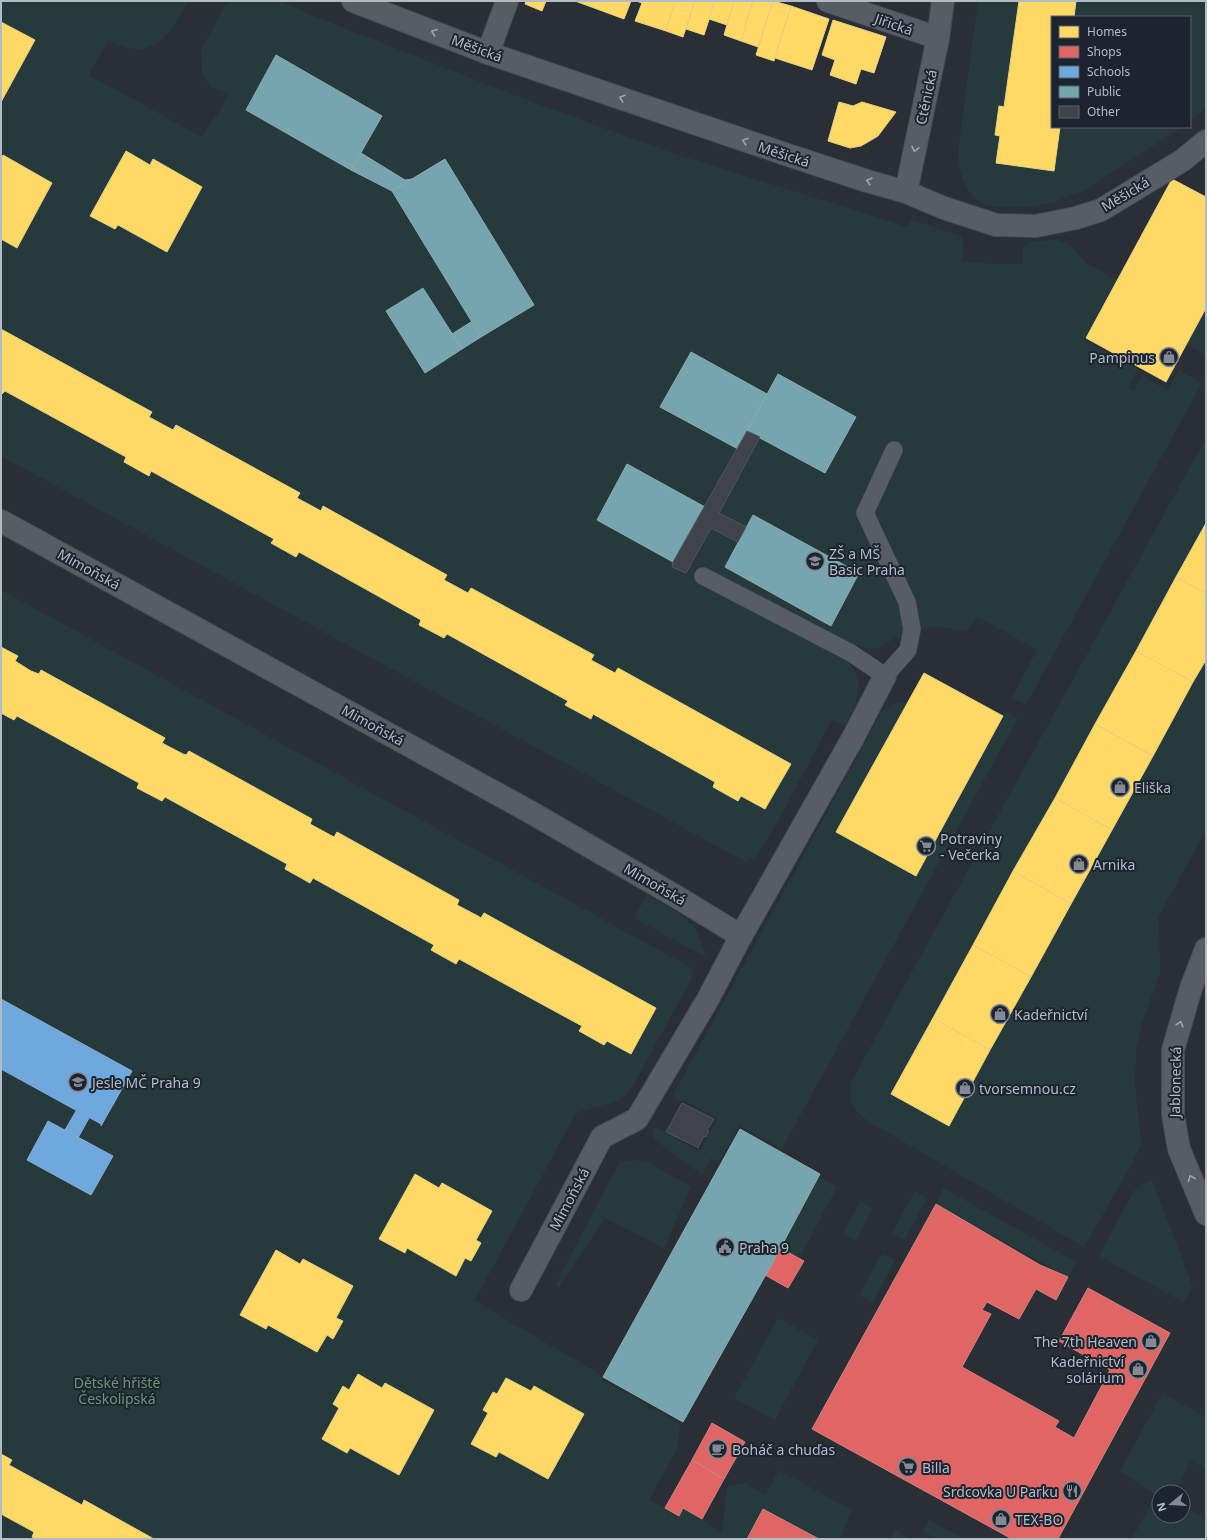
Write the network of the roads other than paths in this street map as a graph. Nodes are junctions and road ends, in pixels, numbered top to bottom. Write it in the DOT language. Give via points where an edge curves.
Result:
graph roads {
  1 [pos="353,1"];
  2 [pos="507,1"];
  3 [pos="828,1"];
  4 [pos="943,1"];
  5 [pos="938,38"];
  6 [pos="488,53"];
  7 [pos="1206,141"];
  8 [pos="906,192"];
  9 [pos="894,450"];
  10 [pos="1,521"];
  11 [pos="703,576"];
  12 [pos="885,676"];
  13 [pos="741,936"];
  14 [pos="1206,949"];
  15 [pos="1206,1214"];
  16 [pos="521,1290"];
  6 -- 1 [label="street, Měšická, one-way"];
  2 -- 6 [label="street"];
  3 -- 5 [label="street, Jiřická"];
  4 -- 5 [label="street, Ctěnická"];
  5 -- 8 [label="street, Ctěnická, one-way"];
  8 -- 6 [label="street, Měšická, one-way" via="782,153"];
  7 -- 8 [label="street, Měšická" via="1183,160 1101,210 1036,226 996,225"];
  9 -- 12 [label="lane" via="865,513 907,602 912,629 908,650"];
  10 -- 13 [label="street, Mimoňská" via="532,813"];
  11 -- 12 [label="lane" via="851,653"];
  12 -- 13 [label="street, Mimoňská"];
  13 -- 16 [label="street, Mimoňská" via="708,999 637,1119 602,1136"];
  15 -- 14 [label="street, Jablonecká, one-way" via="1179,1150 1173,1115 1173,1050 1191,988"];
}
